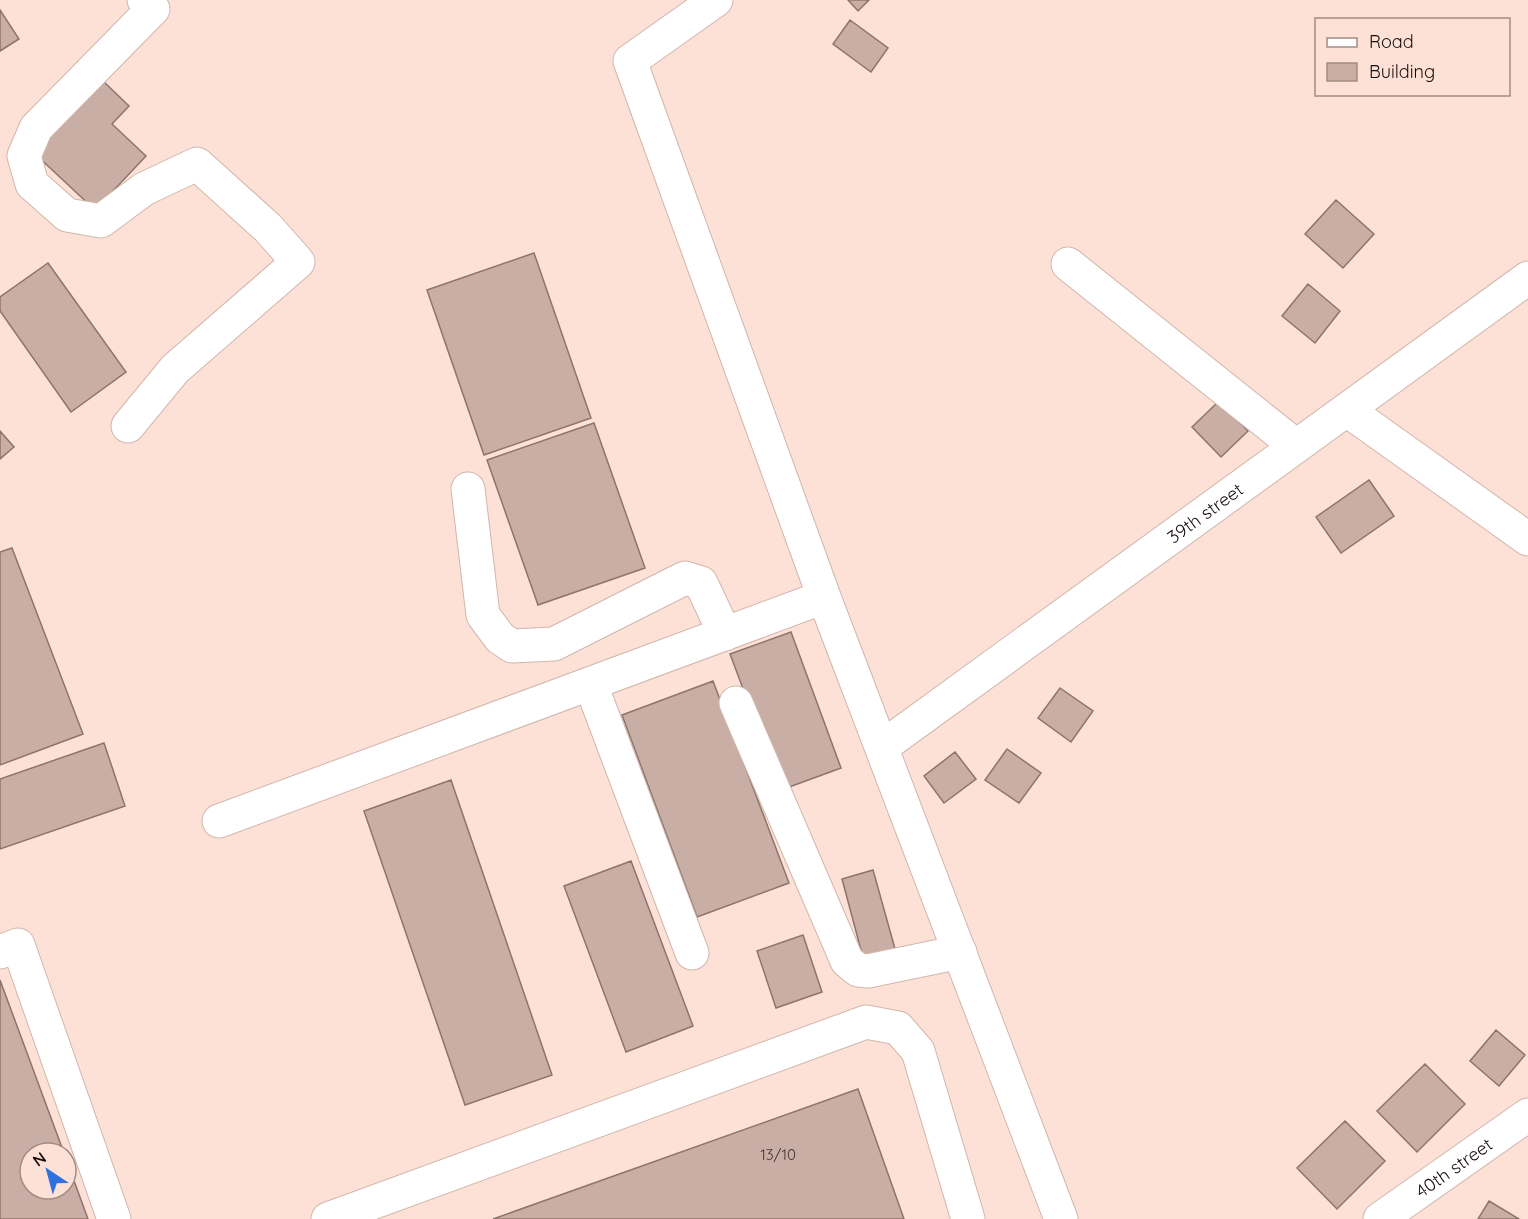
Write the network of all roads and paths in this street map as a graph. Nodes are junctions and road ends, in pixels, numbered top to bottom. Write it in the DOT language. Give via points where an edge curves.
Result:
graph roads {
  1 [pos="716,0"];
  2 [pos="152,3"];
  3 [pos="1068,264"];
  4 [pos="1528,278"];
  5 [pos="1347,410"];
  6 [pos="128,426"];
  7 [pos="1296,446"];
  8 [pos="468,489"];
  9 [pos="1528,539"];
  10 [pos="824,597"];
  11 [pos="725,634"];
  12 [pos="591,685"];
  13 [pos="736,703"];
  14 [pos="882,747"];
  15 [pos="219,821"];
  16 [pos="0,952"];
  17 [pos="960,952"];
  18 [pos="692,953"];
  19 [pos="1528,1115"];
  20 [pos="114,1219"];
  21 [pos="328,1219"];
  22 [pos="968,1219"];
  23 [pos="1061,1219"];
  24 [pos="1380,1219"];
  1 -- 10 [label="street" via="630,62"];
  2 -- 6 [label="street" via="36,128 24,156 32,184 67,215 101,221 144,189 197,164 268,228 298,262 175,369"];
  3 -- 7 [label="street"];
  4 -- 5 [label="street, 39th street"];
  5 -- 7 [label="street, 39th street"];
  5 -- 9 [label="street"];
  7 -- 14 [label="street, 39th street"];
  8 -- 11 [label="street" via="483,615 500,638 512,646 554,644 685,578 701,583"];
  10 -- 11 [label="street"];
  10 -- 14 [label="street"];
  11 -- 12 [label="street"];
  12 -- 15 [label="street"];
  12 -- 18 [label="street"];
  13 -- 17 [label="street" via="847,960 858,970 868,971"];
  14 -- 17 [label="street"];
  16 -- 20 [label="street" via="18,945"];
  17 -- 23 [label="street"];
  19 -- 24 [label="street, 40th street"];
  21 -- 22 [label="street" via="866,1022 898,1028 918,1052"];
}
